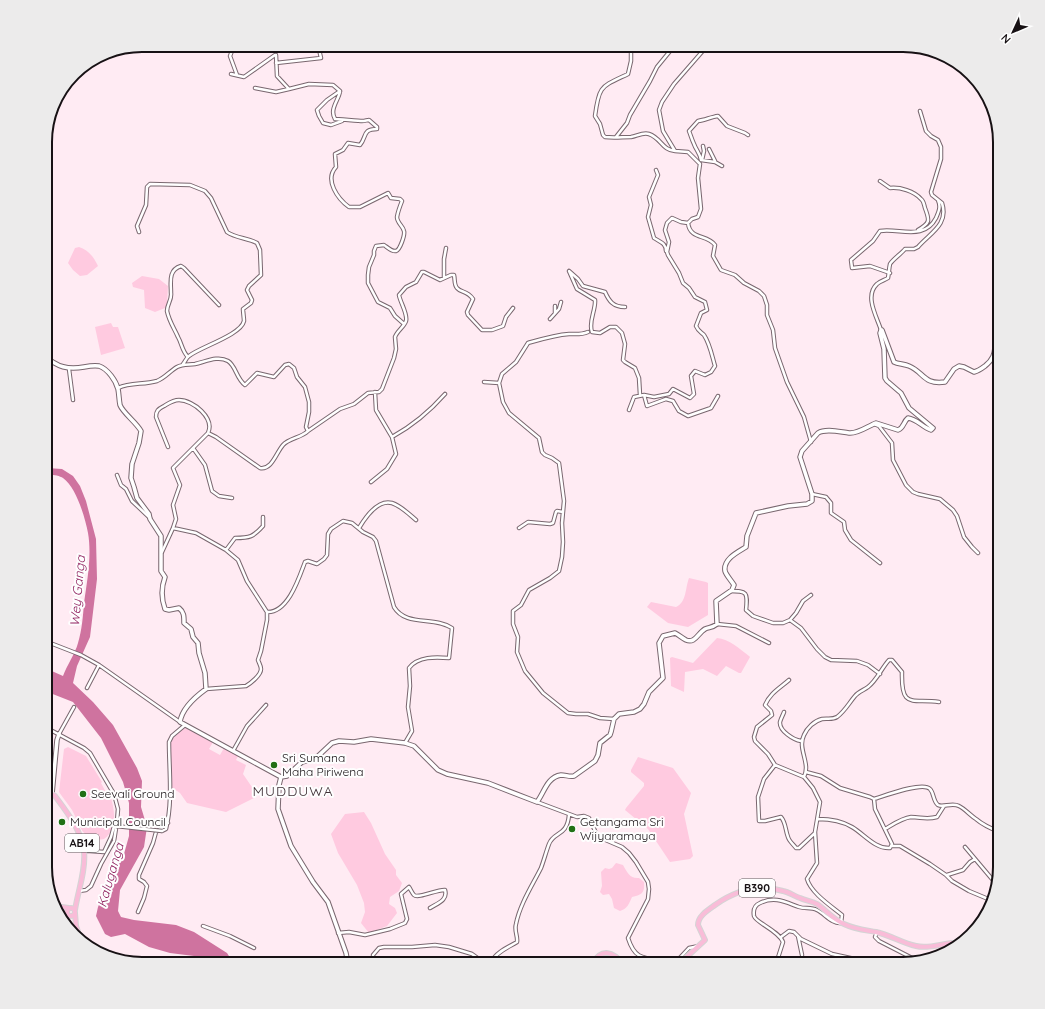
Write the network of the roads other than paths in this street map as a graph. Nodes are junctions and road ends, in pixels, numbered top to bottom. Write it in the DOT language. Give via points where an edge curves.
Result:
graph roads {
  1 [pos="232,52"];
  2 [pos="320,52"];
  3 [pos="631,52"];
  4 [pos="669,52"];
  5 [pos="702,52"];
  6 [pos="276,63"];
  7 [pos="232,74"];
  8 [pos="237,75"];
  9 [pos="255,88"];
  10 [pos="289,89"];
  11 [pos="340,91"];
  12 [pos="920,111"];
  13 [pos="346,119"];
  14 [pos="748,135"];
  15 [pos="615,138"];
  16 [pos="703,146"];
  17 [pos="709,148"];
  18 [pos="675,151"];
  19 [pos="701,160"];
  20 [pos="715,162"];
  21 [pos="700,164"];
  22 [pos="722,166"];
  23 [pos="656,170"];
  24 [pos="880,181"];
  25 [pos="938,200"];
  26 [pos="688,223"];
  27 [pos="139,232"];
  28 [pos="916,232"];
  29 [pos="446,248"];
  30 [pos="667,252"];
  31 [pos="890,273"];
  32 [pos="444,278"];
  33 [pos="561,302"];
  34 [pos="219,305"];
  35 [pos="555,306"];
  36 [pos="625,307"];
  37 [pos="513,308"];
  38 [pos="555,314"];
  39 [pos="550,319"];
  40 [pos="404,324"];
  41 [pos="881,330"];
  42 [pos="588,332"];
  43 [pos="188,357"];
  44 [pos="993,358"];
  45 [pos="52,361"];
  46 [pos="183,365"];
  47 [pos="69,369"];
  48 [pos="484,382"];
  49 [pos="499,383"];
  50 [pos="118,388"];
  51 [pos="375,392"];
  52 [pos="445,394"];
  53 [pos="640,395"];
  54 [pos="644,395"];
  55 [pos="718,396"];
  56 [pos="73,400"];
  57 [pos="629,410"];
  58 [pos="874,424"];
  59 [pos="308,431"];
  60 [pos="208,433"];
  61 [pos="392,437"];
  62 [pos="811,442"];
  63 [pos="168,447"];
  64 [pos="193,448"];
  65 [pos="117,475"];
  66 [pos="371,482"];
  67 [pos="812,494"];
  68 [pos="232,498"];
  69 [pos="563,512"];
  70 [pos="263,517"];
  71 [pos="150,518"];
  72 [pos="416,520"];
  73 [pos="173,528"];
  74 [pos="359,528"];
  75 [pos="519,528"];
  76 [pos="226,550"];
  77 [pos="162,552"];
  78 [pos="978,553"];
  79 [pos="880,563"];
  80 [pos="729,591"];
  81 [pos="811,595"];
  82 [pos="267,612"];
  83 [pos="790,620"];
  84 [pos="717,624"];
  85 [pos="52,643"];
  86 [pos="769,643"];
  87 [pos="99,665"];
  88 [pos="880,674"];
  89 [pos="789,680"];
  90 [pos="87,688"];
  91 [pos="206,689"];
  92 [pos="939,702"];
  93 [pos="266,705"];
  94 [pos="74,707"];
  95 [pos="784,712"];
  96 [pos="614,719"];
  97 [pos="180,722"];
  98 [pos="185,724"];
  99 [pos="52,730"];
  100 [pos="59,734"];
  101 [pos="802,741"];
  102 [pos="405,742"];
  103 [pos="233,751"];
  104 [pos="775,765"];
  105 [pos="806,772"];
  106 [pos="281,777"];
  107 [pos="804,777"];
  108 [pos="52,794"];
  109 [pos="874,799"];
  110 [pos="538,802"];
  111 [pos="944,805"];
  112 [pos="569,815"];
  113 [pos="818,819"];
  114 [pos="168,823"];
  115 [pos="884,829"];
  116 [pos="993,830"];
  117 [pos="815,832"];
  118 [pos="892,846"];
  119 [pos="965,847"];
  120 [pos="84,852"];
  121 [pos="975,859"];
  122 [pos="946,875"];
  123 [pos="992,879"];
  124 [pos="79,891"];
  125 [pos="987,899"];
  126 [pos="61,908"];
  127 [pos="430,908"];
  128 [pos="72,910"];
  129 [pos="138,912"];
  130 [pos="66,915"];
  131 [pos="69,915"];
  132 [pos="841,923"];
  133 [pos="76,926"];
  134 [pos="203,926"];
  135 [pos="77,929"];
  136 [pos="877,932"];
  137 [pos="338,933"];
  138 [pos="798,936"];
  139 [pos="781,938"];
  140 [pos="950,944"];
  141 [pos="700,946"];
  142 [pos="254,948"];
  143 [pos="802,955"];
  144 [pos="909,956"];
  145 [pos="347,957"];
  146 [pos="373,957"];
  147 [pos="476,957"];
  148 [pos="494,957"];
  149 [pos="597,957"];
  150 [pos="617,957"];
  151 [pos="641,957"];
  152 [pos="681,957"];
  153 [pos="687,957"];
  154 [pos="779,957"];
  155 [pos="846,957"];
  1 -- 8 [label="street" via="230,56"];
  2 -- 6 [label="street" via="321,58"];
  3 -- 15 [label="street" via="628,74 601,88 597,97 595,116 603,135"];
  4 -- 15 [label="street" via="657,67 627,123"];
  5 -- 18 [label="street" via="674,84 659,110 662,131"];
  6 -- 8 [label="street" via="276,55 244,77"];
  6 -- 10 [label="street" via="277,76"];
  7 -- 8 [label="street"];
  9 -- 10 [label="street" via="276,92"];
  10 -- 11 [label="street" via="309,84 333,84"];
  11 -- 13 [label="street" via="333,116 338,120"];
  11 -- 13 [label="street" via="317,110 323,123 331,125"];
  12 -- 25 [label="street" via="926,131 941,147 941,159 931,189 932,196"];
  13 -- 40 [label="street" via="369,120 377,127 365,132 360,145 348,142 343,150 335,154 336,167 331,173 331,178 342,202 352,208 388,193 391,198 402,201 397,217 404,230 404,236 396,251 384,245 376,246 368,283 378,302 390,308 394,316"];
  14 -- 19 [label="street" via="727,126 718,116 698,121 689,131"];
  15 -- 18 [label="street" via="650,134 669,150"];
  16 -- 19 [label="street"];
  17 -- 20 [label="street"];
  18 -- 21 [label="street" via="688,152"];
  19 -- 20 [label="street"];
  19 -- 21 [label="street"];
  20 -- 22 [label="street"];
  21 -- 26 [label="street" via="698,178 701,209 698,217"];
  23 -- 30 [label="street" via="658,175 649,197 652,205 648,217 654,238 664,244"];
  24 -- 28 [label="street" via="890,188 909,191 923,200 929,219 926,225"];
  25 -- 28 [label="street" via="940,210 932,224 923,231"];
  25 -- 31 [label="street" via="943,205 944,213 940,226 918,247 905,249 892,260"];
  26 -- 30 [label="street" via="672,218 667,224"];
  26 -- 62 [label="street" via="694,235 712,242 713,256 721,270 735,275 764,296 775,348 787,382 804,417"];
  27 -- 43 [label="street" via="137,226 146,205 147,187 150,184 190,185 205,190 227,232 257,243 260,250 260,275 247,290 252,300 243,309 244,321 241,326 228,336"];
  28 -- 31 [label="street" via="880,231 873,241 851,260 852,268 870,266"];
  29 -- 32 [label="street"];
  30 -- 54 [label="street" via="683,283 695,297 705,302 707,310 701,313 696,326 708,342 715,366 705,375 695,371 691,376 694,394 690,398 673,389 669,394 654,397"];
  31 -- 41 [label="street" via="888,278 876,284 871,298"];
  32 -- 37 [label="street" via="454,275 455,286 469,293 473,299 468,315 482,330 503,326"];
  32 -- 40 [label="street" via="440,280 422,272 416,282 402,291 400,299 407,317"];
  33 -- 38 [label="street"];
  34 -- 43 [label="street" via="184,268 176,268 171,276 172,294 168,312 171,326"];
  35 -- 38 [label="street"];
  36 -- 53 [label="street" via="612,304 605,292 583,286 569,271 577,288 595,300 592,332 600,333 610,327 616,327 622,333 625,344 624,360 635,368 639,378"];
  38 -- 39 [label="street"];
  40 -- 51 [label="street" via="396,334 394,358 382,389"];
  41 -- 44 [label="street" via="894,362 909,366 926,379 938,383 945,382 958,366 977,372"];
  41 -- 58 [label="street" via="886,381 901,393 909,408 932,428 928,429 910,418 905,420 903,427 898,430"];
  42 -- 49 [label="street" via="528,343 516,362 502,374"];
  43 -- 46 [label="street"];
  45 -- 47 [label="street"];
  46 -- 50 [label="street" via="157,380 127,384"];
  46 -- 59 [label="street" via="215,359 227,360 245,385 257,373 274,377 289,364 305,387 309,402 306,427"];
  47 -- 50 [label="street" via="100,366 110,374"];
  47 -- 56 [label="street"];
  48 -- 49 [label="street"];
  49 -- 69 [label="street" via="503,402 509,413 539,438 545,455 559,463"];
  50 -- 71 [label="street" via="120,406 141,431 131,478 136,498"];
  51 -- 59 [label="street" via="368,393 354,404 340,409"];
  51 -- 61 [label="street" via="376,410"];
  52 -- 61 [label="street" via="407,429"];
  53 -- 54 [label="street"];
  53 -- 57 [label="street" via="634,397"];
  54 -- 55 [label="street" via="647,406 666,399 673,401 679,411 688,416 711,408"];
  58 -- 62 [label="street" via="853,433 820,432"];
  58 -- 78 [label="street" via="892,443 893,460 906,485 913,492 940,499 953,510 964,537"];
  59 -- 60 [label="street" via="286,442 270,465 264,469"];
  60 -- 63 [label="street" via="208,418 196,407 183,401 173,401 157,409 156,413"];
  60 -- 64 [label="street"];
  61 -- 66 [label="street" via="396,454 387,469"];
  62 -- 67 [label="street" via="800,457"];
  64 -- 68 [label="street" via="205,464 212,491 218,496"];
  64 -- 73 [label="street" via="173,468 180,485 173,505 176,519"];
  65 -- 71 [label="street" via="132,501"];
  67 -- 79 [label="street" via="826,497 832,503 831,513 845,524 845,530 851,540"];
  67 -- 80 [label="street" via="812,501 807,504 756,513 747,536 746,547 730,558 725,565 725,573 734,585"];
  69 -- 75 [label="street" via="556,512 553,523 528,522"];
  69 -- 96 [label="street" via="562,557 559,571 529,590 521,605 513,611 514,628 518,636 517,652 525,671 543,693 568,713"];
  70 -- 76 [label="street" via="263,526 257,533 249,537 235,538"];
  71 -- 77 [label="street" via="161,536"];
  72 -- 74 [label="street" via="397,505 386,503 373,509"];
  73 -- 76 [label="street" via="196,533"];
  73 -- 77 [label="street"];
  74 -- 82 [label="street" via="348,521 334,526 328,534 328,556 317,564 305,562 294,590 280,608 274,612"];
  74 -- 102 [label="street" via="376,541 394,607 398,612 413,620 432,621 452,628 449,658 425,659 415,662 409,668 408,708 412,731"];
  76 -- 82 [label="street" via="238,560 247,581"];
  77 -- 91 [label="street" via="161,571 165,577 162,601 165,609 179,608 184,614 184,623 191,629 198,643"];
  80 -- 83 [label="street" via="742,591 746,594 746,610 753,616 773,623"];
  80 -- 84 [label="street" via="716,601"];
  81 -- 83 [label="street" via="803,601"];
  82 -- 91 [label="street" via="258,660 260,673 246,686"];
  83 -- 88 [label="street" via="801,628 824,657 831,660 858,661"];
  84 -- 86 [label="street" via="736,626"];
  84 -- 96 [label="street" via="703,630 690,641 675,633 662,636 659,643 663,678 649,692 640,709 619,714"];
  85 -- 87 [label="street"];
  87 -- 90 [label="street"];
  87 -- 97 [label="street"];
  88 -- 92 [label="street" via="887,662 892,660 902,672 902,686 907,698 912,701"];
  88 -- 101 [label="street" via="856,695 837,717 822,719 811,725"];
  89 -- 104 [label="street" via="772,693 766,702 772,715 757,727 754,736 755,741"];
  91 -- 97 [label="street" via="192,700"];
  93 -- 103 [label="street" via="247,726"];
  94 -- 100 [label="street"];
  95 -- 101 [label="street" via="781,726 792,739"];
  96 -- 110 [label="street" via="610,735 600,743 594,761 574,776 561,775 555,778 546,786"];
  97 -- 98 [label="street"];
  98 -- 103 [label="street"];
  98 -- 114 [label="street" via="169,742"];
  99 -- 100 [label="street"];
  100 -- 108 [label="street"];
  100 -- 124 [label="street" via="90,753 114,794 118,809 114,841 91,886"];
  101 -- 105 [label="street"];
  102 -- 106 [label="street" via="371,739 340,741 329,746 316,758 302,762 288,776"];
  102 -- 110 [label="street" via="414,746 438,770 488,783"];
  103 -- 106 [label="street"];
  104 -- 107 [label="street"];
  104 -- 117 [label="street" via="764,779 758,797 759,821 781,817 788,837 796,848 803,845"];
  105 -- 107 [label="street"];
  105 -- 109 [label="street"];
  106 -- 137 [label="street" via="278,809 291,846 328,902"];
  107 -- 113 [label="street" via="819,799"];
  108 -- 120 [label="main road, AB14" via="78,830"];
  109 -- 111 [label="street" via="921,786 930,789 937,804"];
  109 -- 115 [label="street" via="875,809"];
  110 -- 112 [label="street"];
  111 -- 115 [label="street" via="936,818 910,817"];
  111 -- 116 [label="street" via="958,806"];
  112 -- 148 [label="street" via="565,829 550,843 529,890 516,923 517,942"];
  112 -- 151 [label="street" via="577,818 587,817 597,835 630,853 648,882 648,899 628,938 630,945"];
  113 -- 117 [label="street"];
  113 -- 118 [label="street" via="838,821 850,826 880,847"];
  114 -- 120 [label="street, bridge" via="162,831 114,826 104,852"];
  114 -- 129 [label="street" via="156,832 139,875 139,879 147,886"];
  115 -- 118 [label="street"];
  117 -- 132 [label="street" via="817,863 807,879 808,883 826,903 842,914"];
  118 -- 122 [label="street" via="900,846"];
  119 -- 121 [label="street"];
  120 -- 124 [label="main road, AB14"];
  121 -- 122 [label="street" via="963,870"];
  121 -- 123 [label="street"];
  122 -- 125 [label="street" via="969,891"];
  124 -- 128 [label="main road, AB14"];
  126 -- 128 [label="main road"];
  127 -- 137 [label="street" via="444,900 445,890 440,889 418,897 409,887 401,894 405,923 369,935"];
  128 -- 131 [label="main road"];
  128 -- 131 [label="main road" via="67,911"];
  128 -- 133 [label="main road"];
  130 -- 131 [label="main road"];
  131 -- 133 [label="main road"];
  132 -- 136 [label="main road, B390"];
  132 -- 139 [label="street" via="836,923 812,908 800,908 780,900 765,901 756,905 756,919"];
  132 -- 141 [label="main road, B390" via="813,902 781,890 755,888 730,896 700,916 698,925 706,938"];
  133 -- 135 [label="main road"];
  134 -- 142 [label="street"];
  136 -- 140 [label="main road, B390" via="916,946"];
  136 -- 144 [label="street" via="875,937 879,941"];
  137 -- 145 [label="street"];
  138 -- 139 [label="street" via="789,930"];
  138 -- 143 [label="street"];
  138 -- 155 [label="street" via="832,954"];
  139 -- 154 [label="street" via="783,946"];
  141 -- 152 [label="street" via="689,948"];
  141 -- 153 [label="main road"];
  146 -- 147 [label="street" via="379,948 384,947 435,945"];
  149 -- 150 [label="main road" via="606,953"];
}
